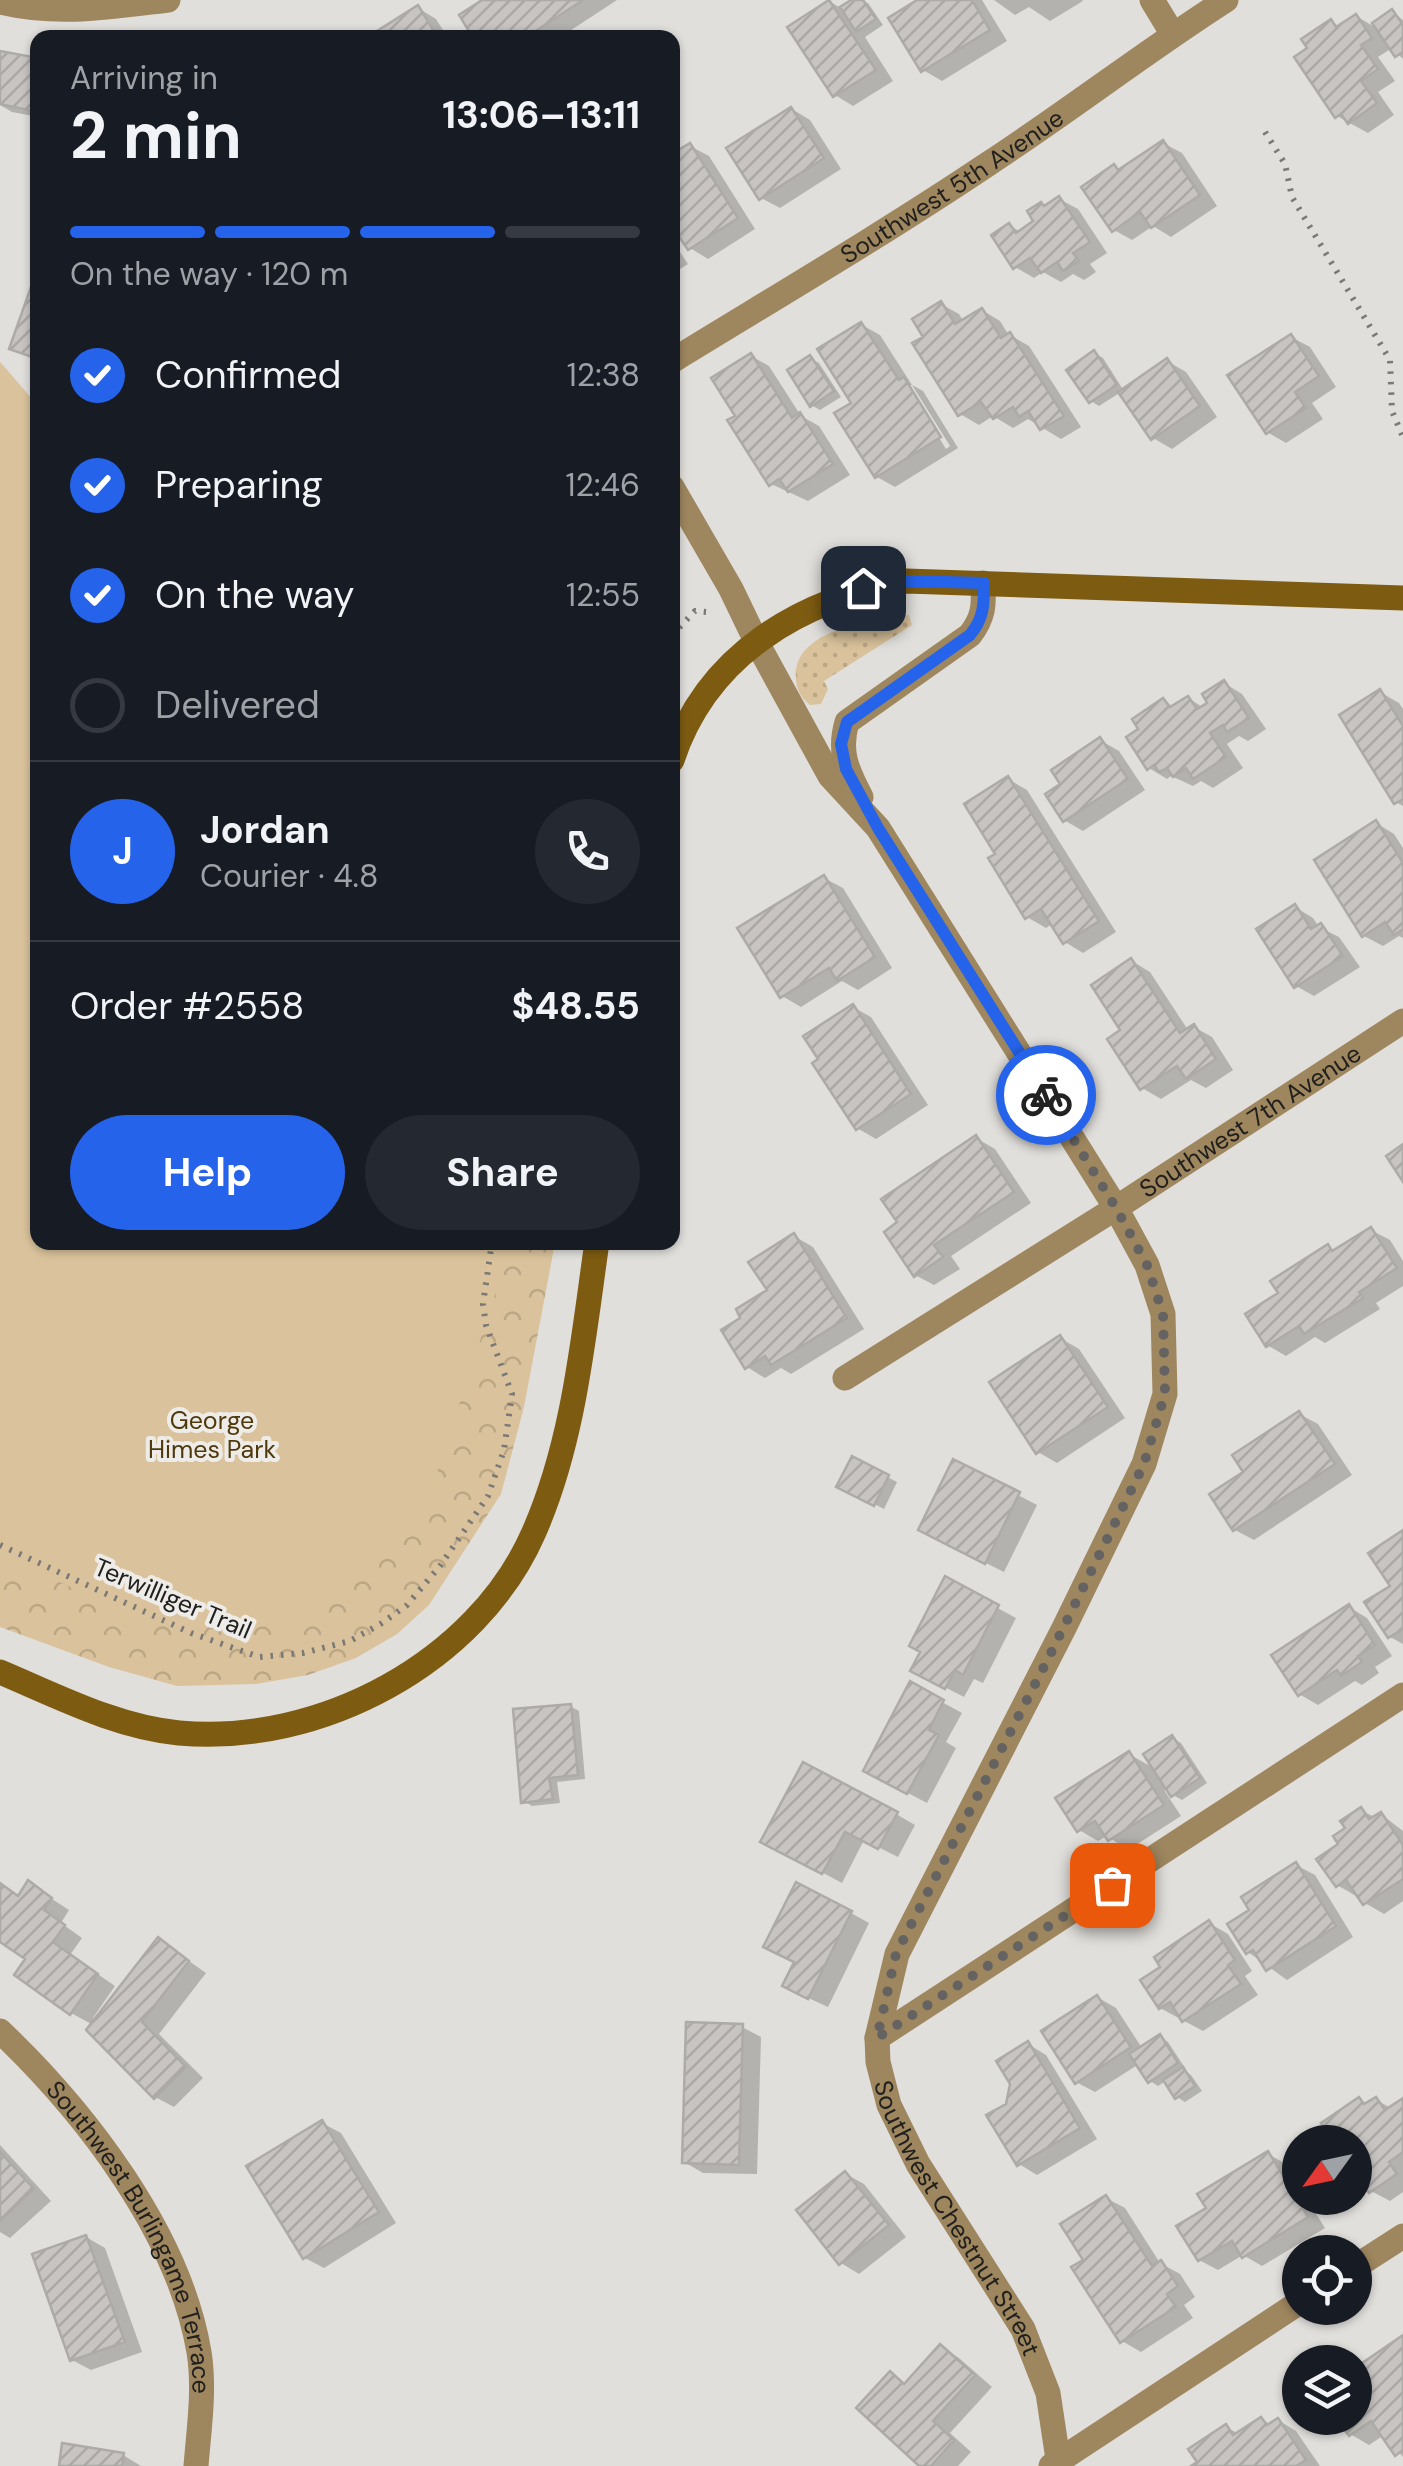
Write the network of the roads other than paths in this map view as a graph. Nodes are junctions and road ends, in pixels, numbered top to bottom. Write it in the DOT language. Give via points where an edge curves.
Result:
graph roads {
  1 [pos="168,0"];
  2 [pos="1152,0"];
  3 [pos="1226,0"];
  4 [pos="0,2"];
  5 [pos="1172,33"];
  6 [pos="680,357"];
  7 [pos="680,501"];
  8 [pos="984,583"];
  9 [pos="1403,598"];
  10 [pos="756,641"];
  11 [pos="680,736"];
  12 [pos="878,828"];
  13 [pos="1403,1022"];
  14 [pos="1116,1208"];
  15 [pos="596,1250"];
  16 [pos="845,1378"];
  17 [pos="0,1672"];
  18 [pos="1403,1696"];
  19 [pos="0,2030"];
  20 [pos="877,2038"];
  21 [pos="1403,2236"];
  22 [pos="1372,2255"];
  23 [pos="1282,2314"];
  24 [pos="1056,2464"];
  25 [pos="196,2466"];
  1 -- 4 [label="street" via="45,11"];
  2 -- 5 [label="street"];
  3 -- 5 [label="street, Southwest 5th Avenue"];
  5 -- 6 [label="street, Southwest 5th Avenue" via="984,167"];
  7 -- 10 [label="street, Southwest Chestnut Street"];
  8 -- 9 [label="main road"];
  8 -- 10 [label="main road" via="906,581 863,588 813,607"];
  8 -- 12 [label="street" via="984,610 970,635 847,722 841,744 846,769"];
  10 -- 11 [label="main road" via="705,692"];
  10 -- 12 [label="street, Southwest Chestnut Street" via="830,776"];
  12 -- 14 [label="street, Southwest Chestnut Street"];
  13 -- 14 [label="street, Southwest 7th Avenue"];
  14 -- 16 [label="street, Southwest 7th Avenue"];
  14 -- 20 [label="street, Southwest Chestnut Street" via="1147,1265 1163,1314 1165,1394 1144,1464 896,1954"];
  15 -- 17 [label="main road" via="576,1384 535,1531 495,1593 418,1668 329,1714 234,1734 141,1726"];
  18 -- 20 [label="street"];
  19 -- 25 [label="street, Southwest Burlingame Terrace" via="117,2168 176,2276 202,2386"];
  20 -- 24 [label="street, Southwest Chestnut Street" via="888,2105 1024,2329 1048,2393"];
  21 -- 22 [label="street"];
  23 -- 24 [label="street"];
}
